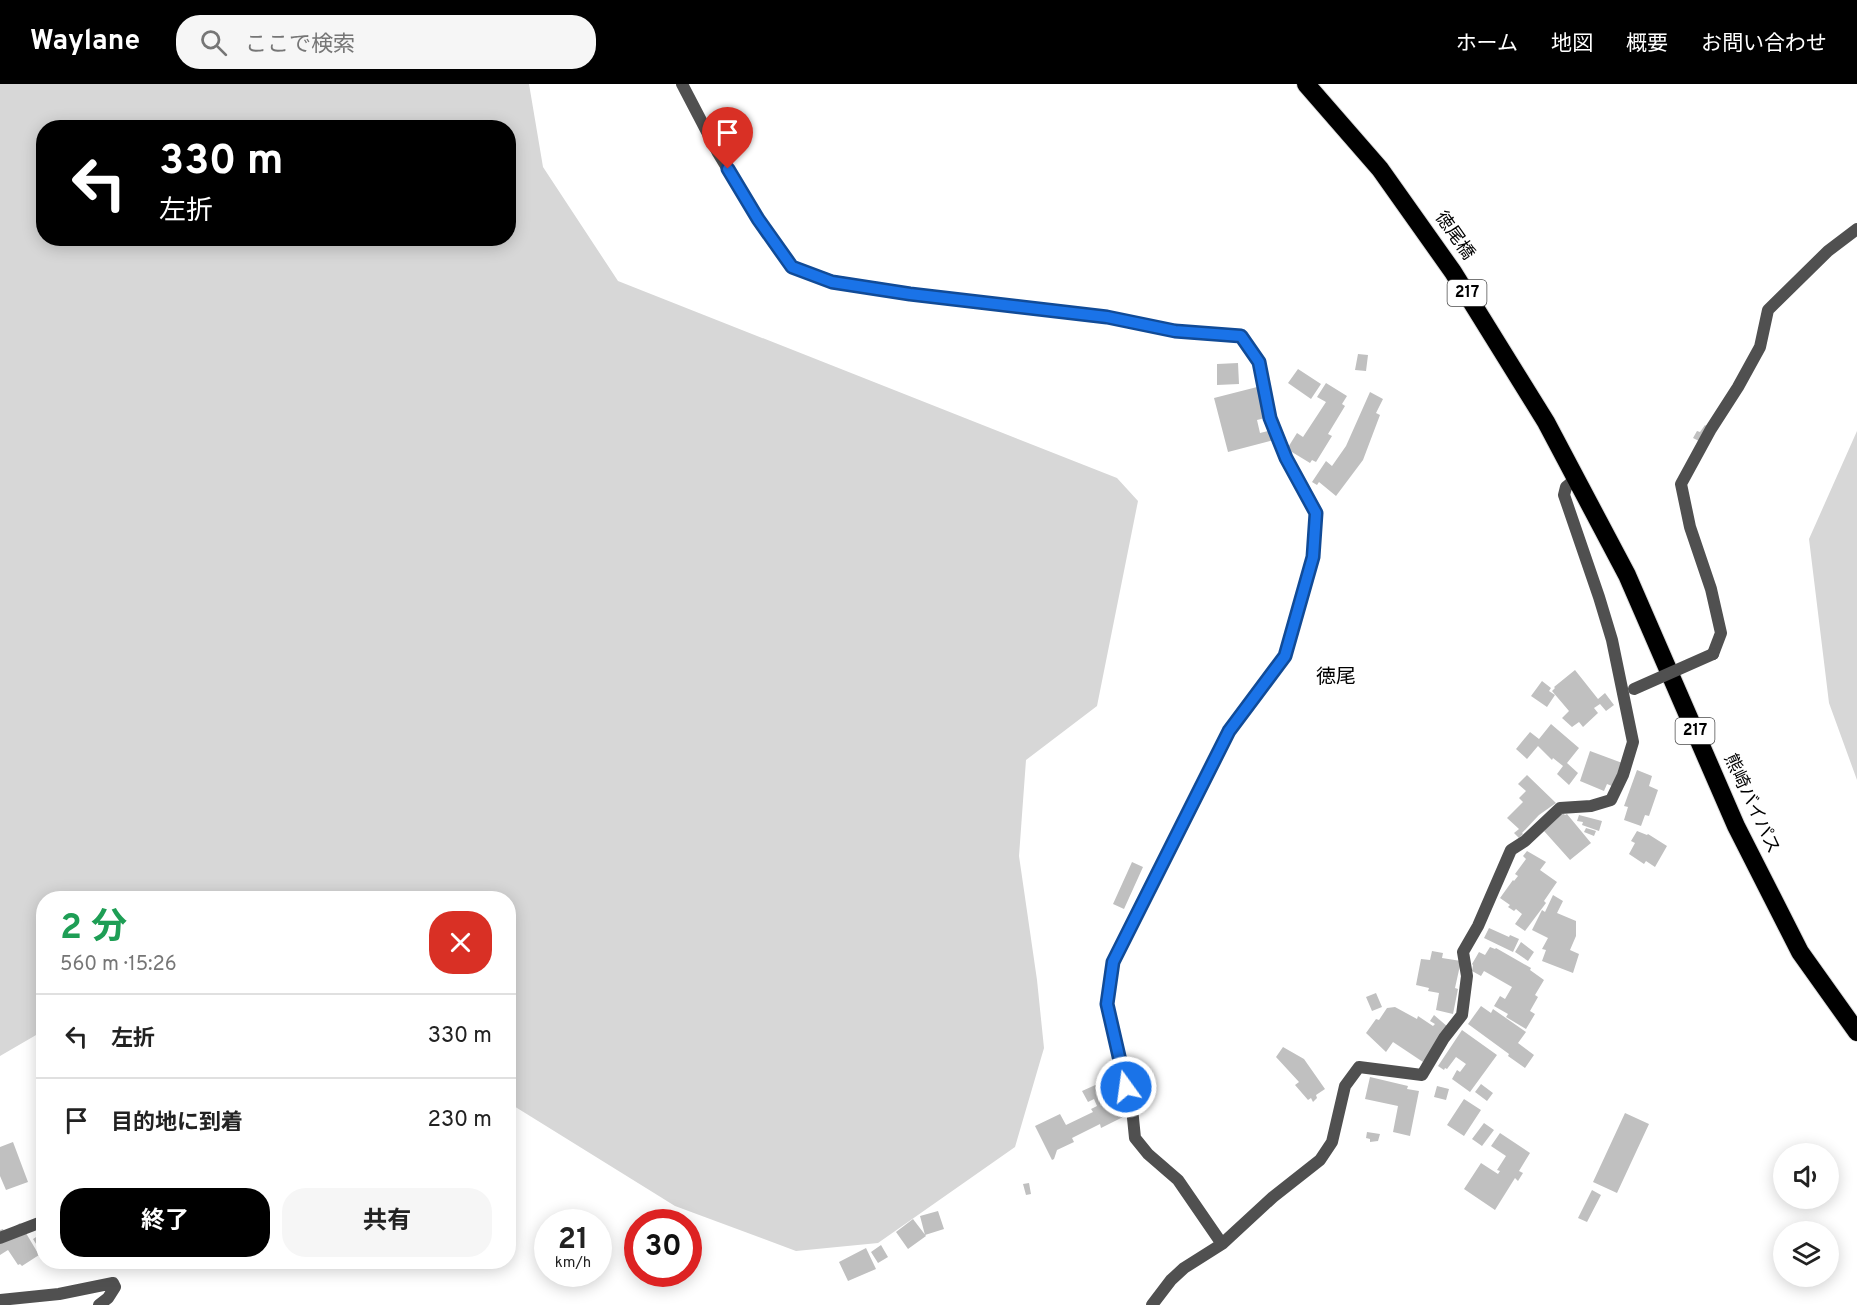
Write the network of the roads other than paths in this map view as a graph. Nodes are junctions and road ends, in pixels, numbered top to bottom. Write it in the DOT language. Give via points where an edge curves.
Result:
graph roads {
  1 [pos="682,84"];
  2 [pos="1306,84"];
  3 [pos="1857,229"];
  4 [pos="1546,422"];
  5 [pos="1576,479"];
  6 [pos="1628,690"];
  7 [pos="1857,1032"];
  8 [pos="36,1224"];
  9 [pos="0,1238"];
  10 [pos="1222,1244"];
  11 [pos="0,1300"];
  12 [pos="99,1305"];
  13 [pos="1152,1305"];
  1 -- 10 [label="street" via="718,153 792,267 832,282 910,294 1107,317 1175,331 1241,336 1259,362 1270,418 1286,458 1316,513 1313,557 1285,656 1229,731 1113,962 1107,1004 1132,1108 1135,1138 1178,1180"];
  2 -- 4 [label="highway, 徳尾橋 / 217" via="1380,169 1454,272"];
  3 -- 6 [label="street, bridge" via="1828,251 1768,310 1760,346 1681,484 1721,633 1713,654"];
  4 -- 5 [label="highway, 熊崎バイパス / 217"];
  5 -- 6 [label="street" via="1566,487 1564,495"];
  5 -- 7 [label="highway, 熊崎バイパス / 217" via="1627,575 1736,826 1800,952"];
  6 -- 10 [label="street" via="1633,742 1611,800 1560,808 1510,850 1463,952 1467,976 1462,1015 1422,1076 1359,1067 1345,1086 1332,1142 1320,1160"];
  8 -- 9 [label="street"];
  10 -- 13 [label="street" via="1184,1268"];
  11 -- 12 [label="street" via="113,1283 115,1287 108,1298"];
}
